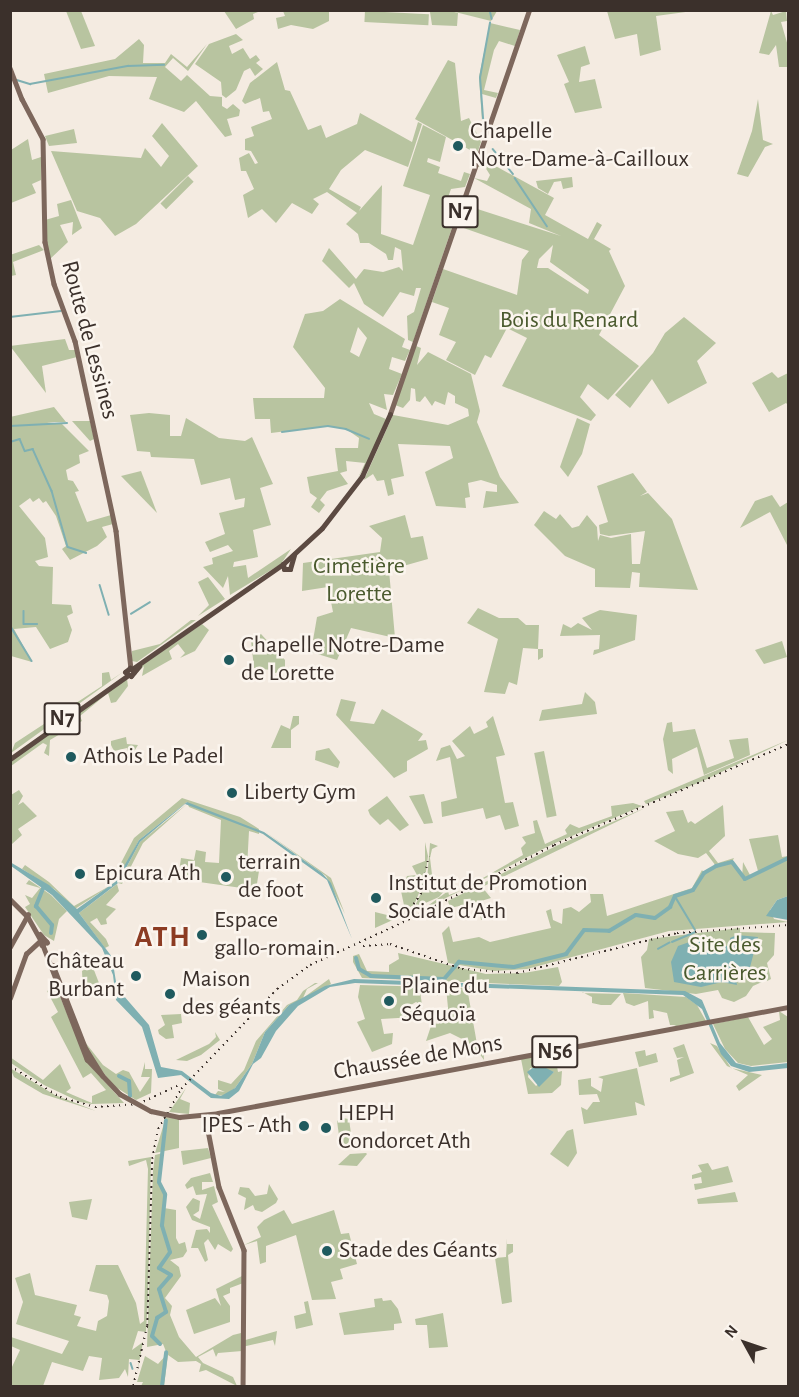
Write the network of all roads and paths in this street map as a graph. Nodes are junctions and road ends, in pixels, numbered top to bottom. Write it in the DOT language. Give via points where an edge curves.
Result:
graph roads {
  1 [pos="529,10"];
  2 [pos="10,68"];
  3 [pos="390,414"];
  4 [pos="129,670"];
  5 [pos="10,757"];
  6 [pos="10,898"];
  7 [pos="27,918"];
  8 [pos="34,923"];
  9 [pos="42,942"];
  10 [pos="10,947"];
  11 [pos="10,998"];
  12 [pos="789,1007"];
  13 [pos="205,1115"];
  14 [pos="243,1386"];
  1 -- 3 [label="main road, N7"];
  2 -- 4 [label="main road, Route de Lessines" via="43,139 45,242 54,284 75,341 116,531"];
  3 -- 4 [label="highway, N7" via="376,454 331,522 286,564"];
  4 -- 5 [label="highway, N7"];
  6 -- 7 [label="main road, N56"];
  6 -- 8 [label="main road, N56"];
  7 -- 8 [label="main road"];
  7 -- 9 [label="main road, N56"];
  7 -- 10 [label="main road"];
  8 -- 9 [label="main road, N56"];
  9 -- 11 [label="main road" via="24,958"];
  9 -- 13 [label="main road, N56, bridge" via="87,1059 121,1094 151,1111"];
  12 -- 13 [label="main road, Chaussée de Mons / N56"];
  13 -- 14 [label="main road" via="219,1187 244,1250"];
}
